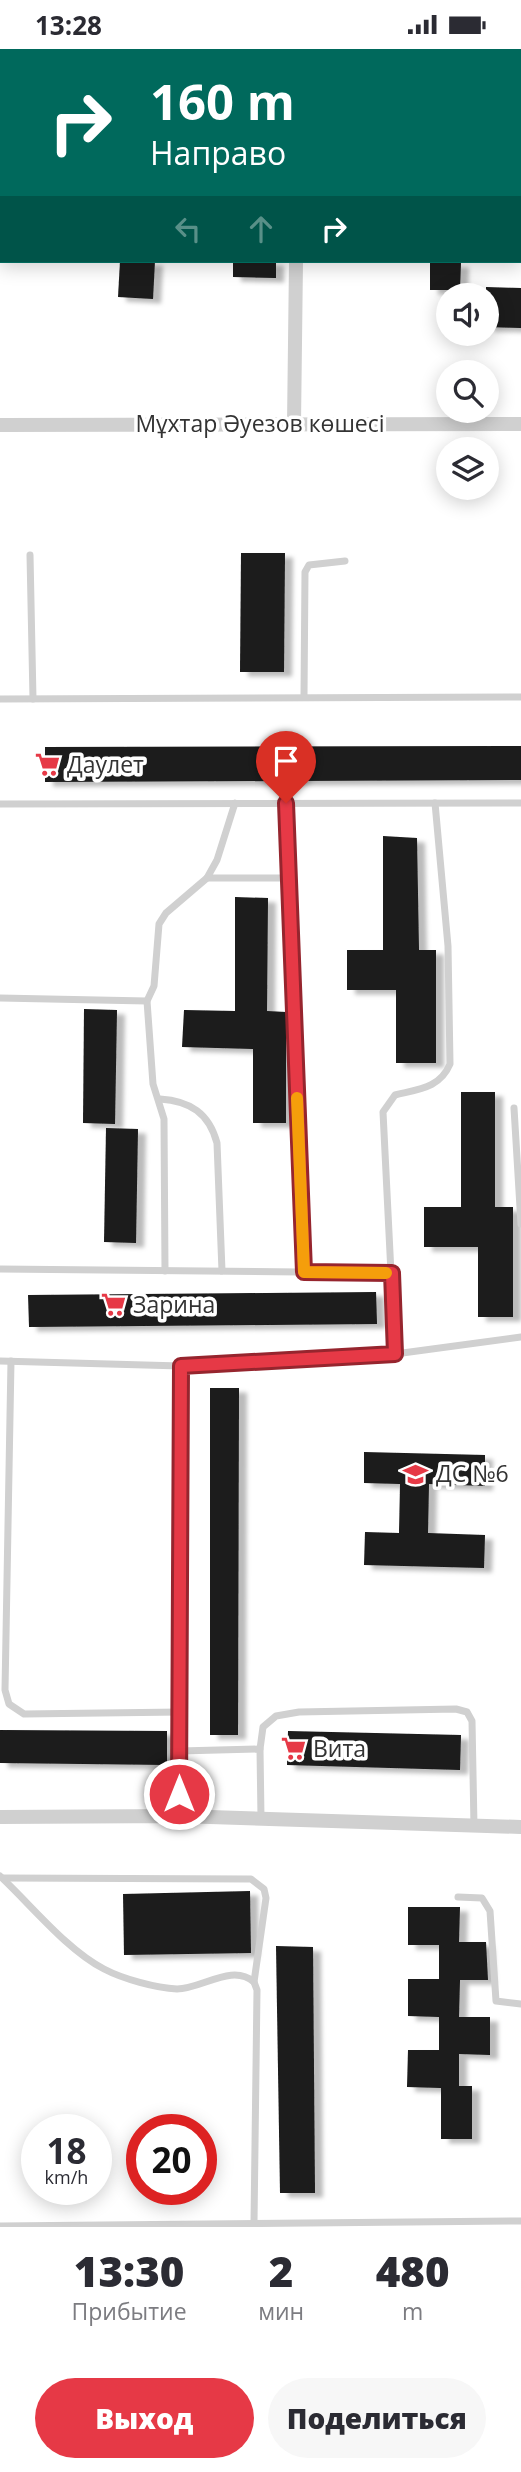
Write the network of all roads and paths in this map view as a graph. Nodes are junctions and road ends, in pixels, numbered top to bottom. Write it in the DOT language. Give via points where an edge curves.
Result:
graph roads {
  1 [pos="296,263"];
  2 [pos="295,424"];
  3 [pos="521,424"];
  4 [pos="0,425"];
  5 [pos="30,555"];
  6 [pos="345,561"];
  7 [pos="304,696"];
  8 [pos="521,697"];
  9 [pos="0,699"];
  10 [pos="33,699"];
  11 [pos="235,803"];
  12 [pos="286,803"];
  13 [pos="435,803"];
  14 [pos="521,803"];
  15 [pos="0,804"];
  16 [pos="207,878"];
  17 [pos="289,878"];
  18 [pos="0,997"];
  19 [pos="146,1001"];
  20 [pos="160,1099"];
  21 [pos="514,1108"];
  22 [pos="521,1224"];
  23 [pos="0,1269"];
  24 [pos="165,1271"];
  25 [pos="222,1271"];
  26 [pos="304,1272"];
  27 [pos="392,1273"];
  28 [pos="521,1337"];
  29 [pos="395,1354"];
  30 [pos="0,1361"];
  31 [pos="11,1361"];
  32 [pos="181,1366"];
  33 [pos="180,1712"];
  34 [pos="260,1749"];
  35 [pos="180,1751"];
  36 [pos="179,1816"];
  37 [pos="0,1817"];
  38 [pos="261,1819"];
  39 [pos="474,1826"];
  40 [pos="521,1827"];
  41 [pos="1,1877"];
  42 [pos="458,1897"];
  43 [pos="254,1982"];
  44 [pos="521,2004"];
  45 [pos="521,2221"];
  46 [pos="254,2223"];
  47 [pos="0,2226"];
  1 -- 2 [label="street"];
  2 -- 3 [label="street, Мұхтар Әуезов көшесі"];
  2 -- 4 [label="street, Мұхтар Әуезов көшесі"];
  5 -- 10 [label="lane"];
  6 -- 7 [label="lane" via="309,565 305,572"];
  7 -- 8 [label="lane"];
  7 -- 10 [label="lane"];
  9 -- 10 [label="lane"];
  11 -- 12 [label="lane"];
  11 -- 15 [label="lane"];
  11 -- 16 [label="lane"];
  12 -- 13 [label="lane"];
  12 -- 17 [label="lane"];
  13 -- 14 [label="lane"];
  13 -- 27 [label="lane" via="449,946 450,1064 440,1080 395,1095 383,1112"];
  16 -- 17 [label="lane"];
  16 -- 19 [label="lane" via="159,923 154,986"];
  17 -- 26 [label="lane"];
  18 -- 19 [label="lane"];
  19 -- 20 [label="lane" via="153,1084"];
  20 -- 24 [label="lane"];
  20 -- 25 [label="lane" via="190,1105 209,1120 214,1131"];
  21 -- 22 [label="lane"];
  23 -- 24 [label="lane"];
  24 -- 25 [label="lane"];
  25 -- 26 [label="lane"];
  26 -- 27 [label="lane"];
  27 -- 29 [label="lane"];
  28 -- 29 [label="lane"];
  29 -- 32 [label="lane"];
  30 -- 31 [label="lane"];
  31 -- 32 [label="lane"];
  31 -- 33 [label="lane" via="5,1690 9,1704 24,1714"];
  32 -- 33 [label="lane"];
  33 -- 35 [label="lane"];
  34 -- 35 [label="lane"];
  34 -- 38 [label="lane"];
  34 -- 39 [label="lane" via="263,1727 276,1716 338,1711 467,1712 472,1721"];
  35 -- 36 [label="lane"];
  36 -- 37 [label="street"];
  36 -- 38 [label="street"];
  38 -- 39 [label="street"];
  39 -- 40 [label="street"];
  41 -- 43 [label="lane" via="82,1955 105,1970 174,1989 225,1976 241,1975"];
  41 -- 43 [label="lane" via="251,1878 264,1889 266,1898"];
  42 -- 44 [label="lane" via="482,1898 486,1903 496,2001"];
  43 -- 46 [label="lane"];
  45 -- 46 [label="lane"];
  46 -- 47 [label="lane"];
}
